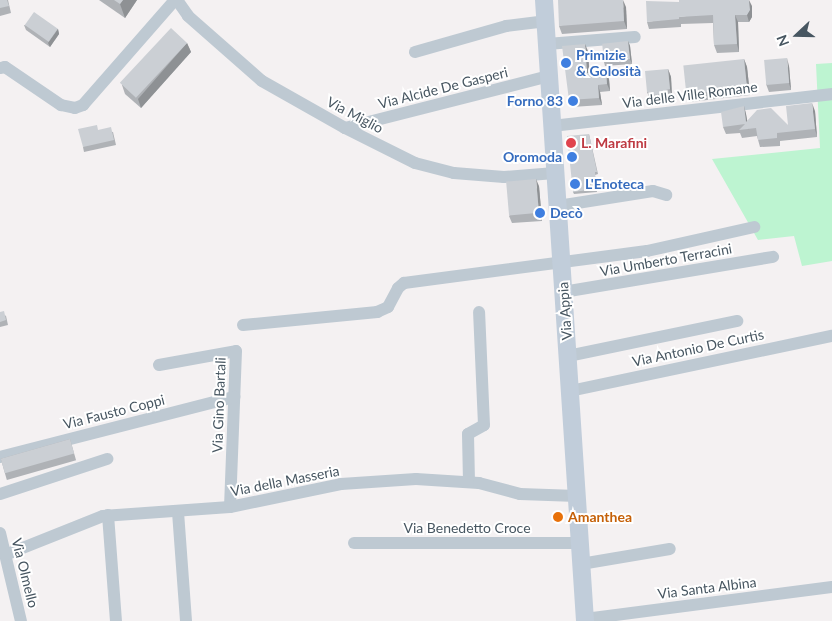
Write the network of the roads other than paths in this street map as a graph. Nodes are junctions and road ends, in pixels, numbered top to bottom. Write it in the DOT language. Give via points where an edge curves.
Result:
graph roads {
  1 [pos="176,0"];
  2 [pos="544,0"];
  3 [pos="546,22"];
  4 [pos="635,37"];
  5 [pos="547,44"];
  6 [pos="415,52"];
  7 [pos="0,68"];
  8 [pos="549,76"];
  9 [pos="832,94"];
  10 [pos="552,126"];
  11 [pos="345,128"];
  12 [pos="556,173"];
  13 [pos="666,195"];
  14 [pos="558,206"];
  15 [pos="754,227"];
  16 [pos="773,257"];
  17 [pos="561,261"];
  18 [pos="563,292"];
  19 [pos="478,312"];
  20 [pos="737,321"];
  21 [pos="243,325"];
  22 [pos="832,336"];
  23 [pos="568,356"];
  24 [pos="159,365"];
  25 [pos="570,390"];
  26 [pos="234,397"];
  27 [pos="0,457"];
  28 [pos="106,459"];
  29 [pos="469,482"];
  30 [pos="0,494"];
  31 [pos="577,496"];
  32 [pos="230,507"];
  33 [pos="178,512"];
  34 [pos="108,515"];
  35 [pos="0,533"];
  36 [pos="354,543"];
  37 [pos="580,543"];
  38 [pos="670,549"];
  39 [pos="5,555"];
  40 [pos="582,564"];
  41 [pos="832,587"];
  42 [pos="585,620"];
  43 [pos="21,621"];
  44 [pos="116,621"];
  45 [pos="186,621"];
  1 -- 7 [label="street" via="83,105 75,108 60,106 5,66"];
  1 -- 11 [label="street, Via Miglio" via="188,16 262,81"];
  2 -- 3 [label="main road, Via Appia"];
  3 -- 5 [label="main road, Via Appia"];
  3 -- 6 [label="street" via="506,26"];
  4 -- 5 [label="street"];
  5 -- 8 [label="main road, Via Appia"];
  8 -- 10 [label="main road, Via Appia"];
  8 -- 11 [label="street, Via Alcide De Gasperi"];
  9 -- 10 [label="street, Via delle Ville Romane"];
  10 -- 12 [label="main road, Via Appia"];
  11 -- 12 [label="street, Via Miglio" via="415,163 454,173 504,176"];
  12 -- 14 [label="main road, Via Appia"];
  13 -- 14 [label="street" via="653,190"];
  14 -- 17 [label="main road, Via Appia"];
  15 -- 17 [label="street" via="647,251"];
  16 -- 18 [label="street, Via Umberto Terracini"];
  17 -- 18 [label="main road, Via Appia"];
  17 -- 21 [label="street" via="404,283 388,308 377,312"];
  18 -- 23 [label="main road, Via Appia"];
  19 -- 29 [label="street" via="484,425 468,434"];
  20 -- 23 [label="street"];
  22 -- 25 [label="street, Via Antonio De Curtis"];
  23 -- 25 [label="main road, Via Appia"];
  24 -- 26 [label="street, Via Gino Bartali" via="236,351"];
  25 -- 31 [label="main road, Via Appia"];
  26 -- 27 [label="street, Via Fausto Coppi"];
  26 -- 32 [label="street, Via Gino Bartali"];
  28 -- 30 [label="street"];
  29 -- 31 [label="street, Via della Masseria" via="520,494"];
  29 -- 32 [label="street, Via della Masseria" via="416,478 340,484"];
  31 -- 37 [label="main road, Via Appia"];
  32 -- 33 [label="street, Via della Masseria"];
  33 -- 34 [label="street, Via della Masseria"];
  33 -- 45 [label="street"];
  34 -- 39 [label="street, Via della Masseria"];
  34 -- 44 [label="street"];
  35 -- 39 [label="street, Via Olmello"];
  36 -- 37 [label="street, Via Benedetto Croce"];
  37 -- 40 [label="main road, Via Appia"];
  38 -- 40 [label="street"];
  39 -- 43 [label="street, Via Olmello"];
  40 -- 42 [label="main road, Via Appia"];
  41 -- 42 [label="street, Via Santa Albina"];
}
